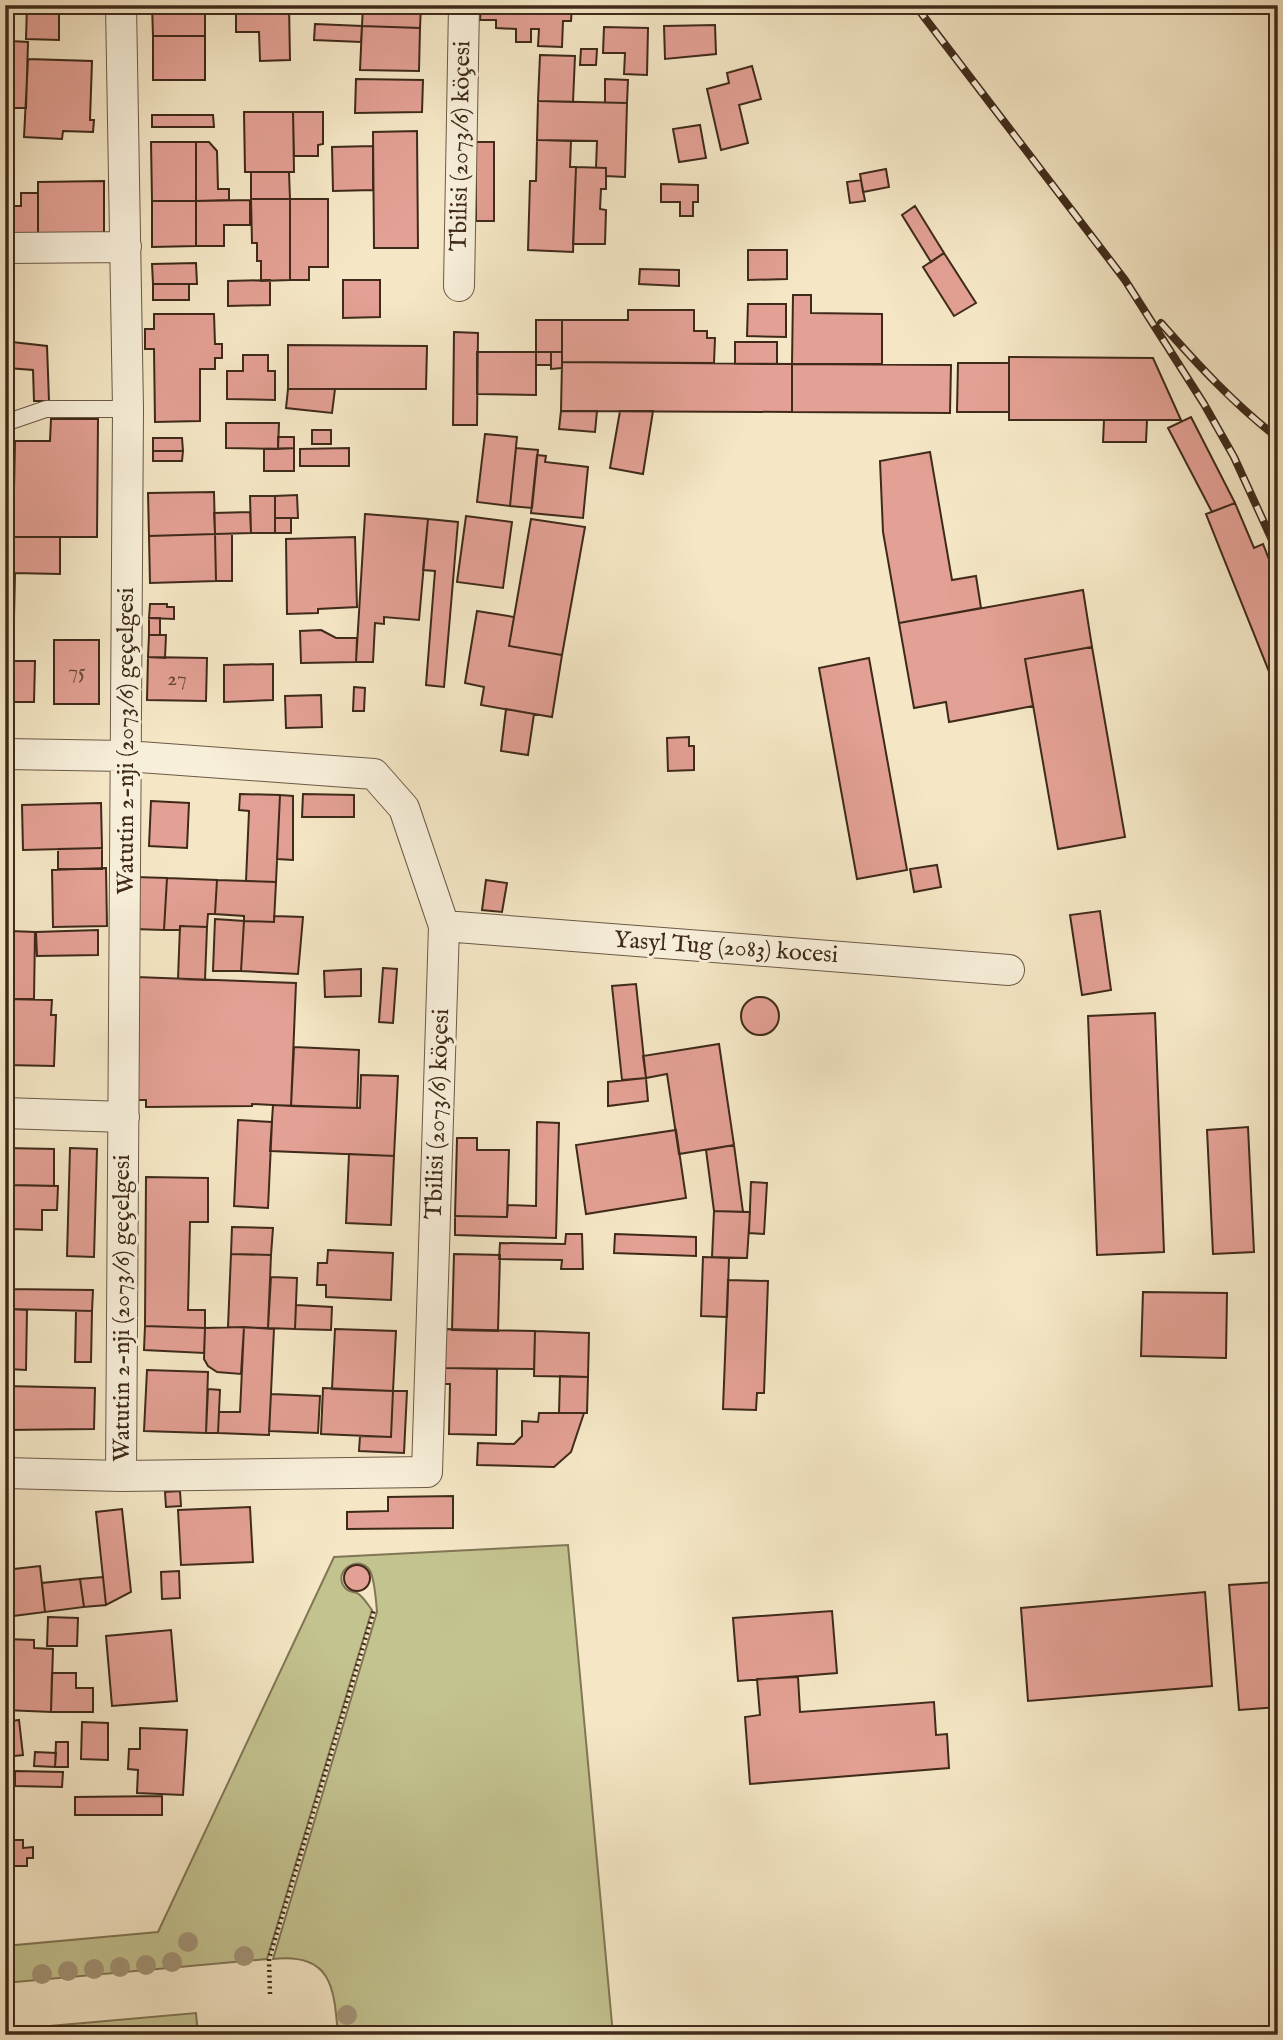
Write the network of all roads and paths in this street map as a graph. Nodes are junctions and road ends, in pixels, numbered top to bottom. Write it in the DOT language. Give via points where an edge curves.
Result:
graph roads {
  1 [pos="121,5"];
  2 [pos="464,5"];
  3 [pos="126,247"];
  4 [pos="5,248"];
  5 [pos="459,286"];
  6 [pos="128,409"];
  7 [pos="5,424"];
  8 [pos="5,754"];
  9 [pos="125,756"];
  10 [pos="444,926"];
  11 [pos="1009,970"];
  12 [pos="5,1113"];
  13 [pos="124,1117"];
  14 [pos="5,1473"];
  15 [pos="121,1476"];
  16 [pos="374,1610"];
  17 [pos="270,1994"];
  1 -- 3 [label="street, Watutin 2-nji (2073/6) geçelgesi"];
  2 -- 5 [label="street, Tbilisi (2073/6) köçesi"];
  3 -- 4 [label="street"];
  3 -- 6 [label="street, Watutin 2-nji (2073/6) geçelgesi"];
  6 -- 7 [label="lane" via="46,409"];
  6 -- 9 [label="street, Watutin 2-nji (2073/6) geçelgesi"];
  8 -- 9 [label="street"];
  9 -- 10 [label="street, Tbilisi (2073/6) köçesi" via="374,774 404,808"];
  9 -- 13 [label="street, Watutin 2-nji (2073/6) geçelgesi"];
  10 -- 11 [label="street, Yasyl Tug (2083) kocesi"];
  10 -- 15 [label="street, Tbilisi (2073/6) köçesi" via="427,1472"];
  12 -- 13 [label="street"];
  13 -- 15 [label="street, Watutin 2-nji (2073/6) geçelgesi"];
  14 -- 15 [label="street"];
  16 -- 17 [label="path" via="270,1959"];
}
